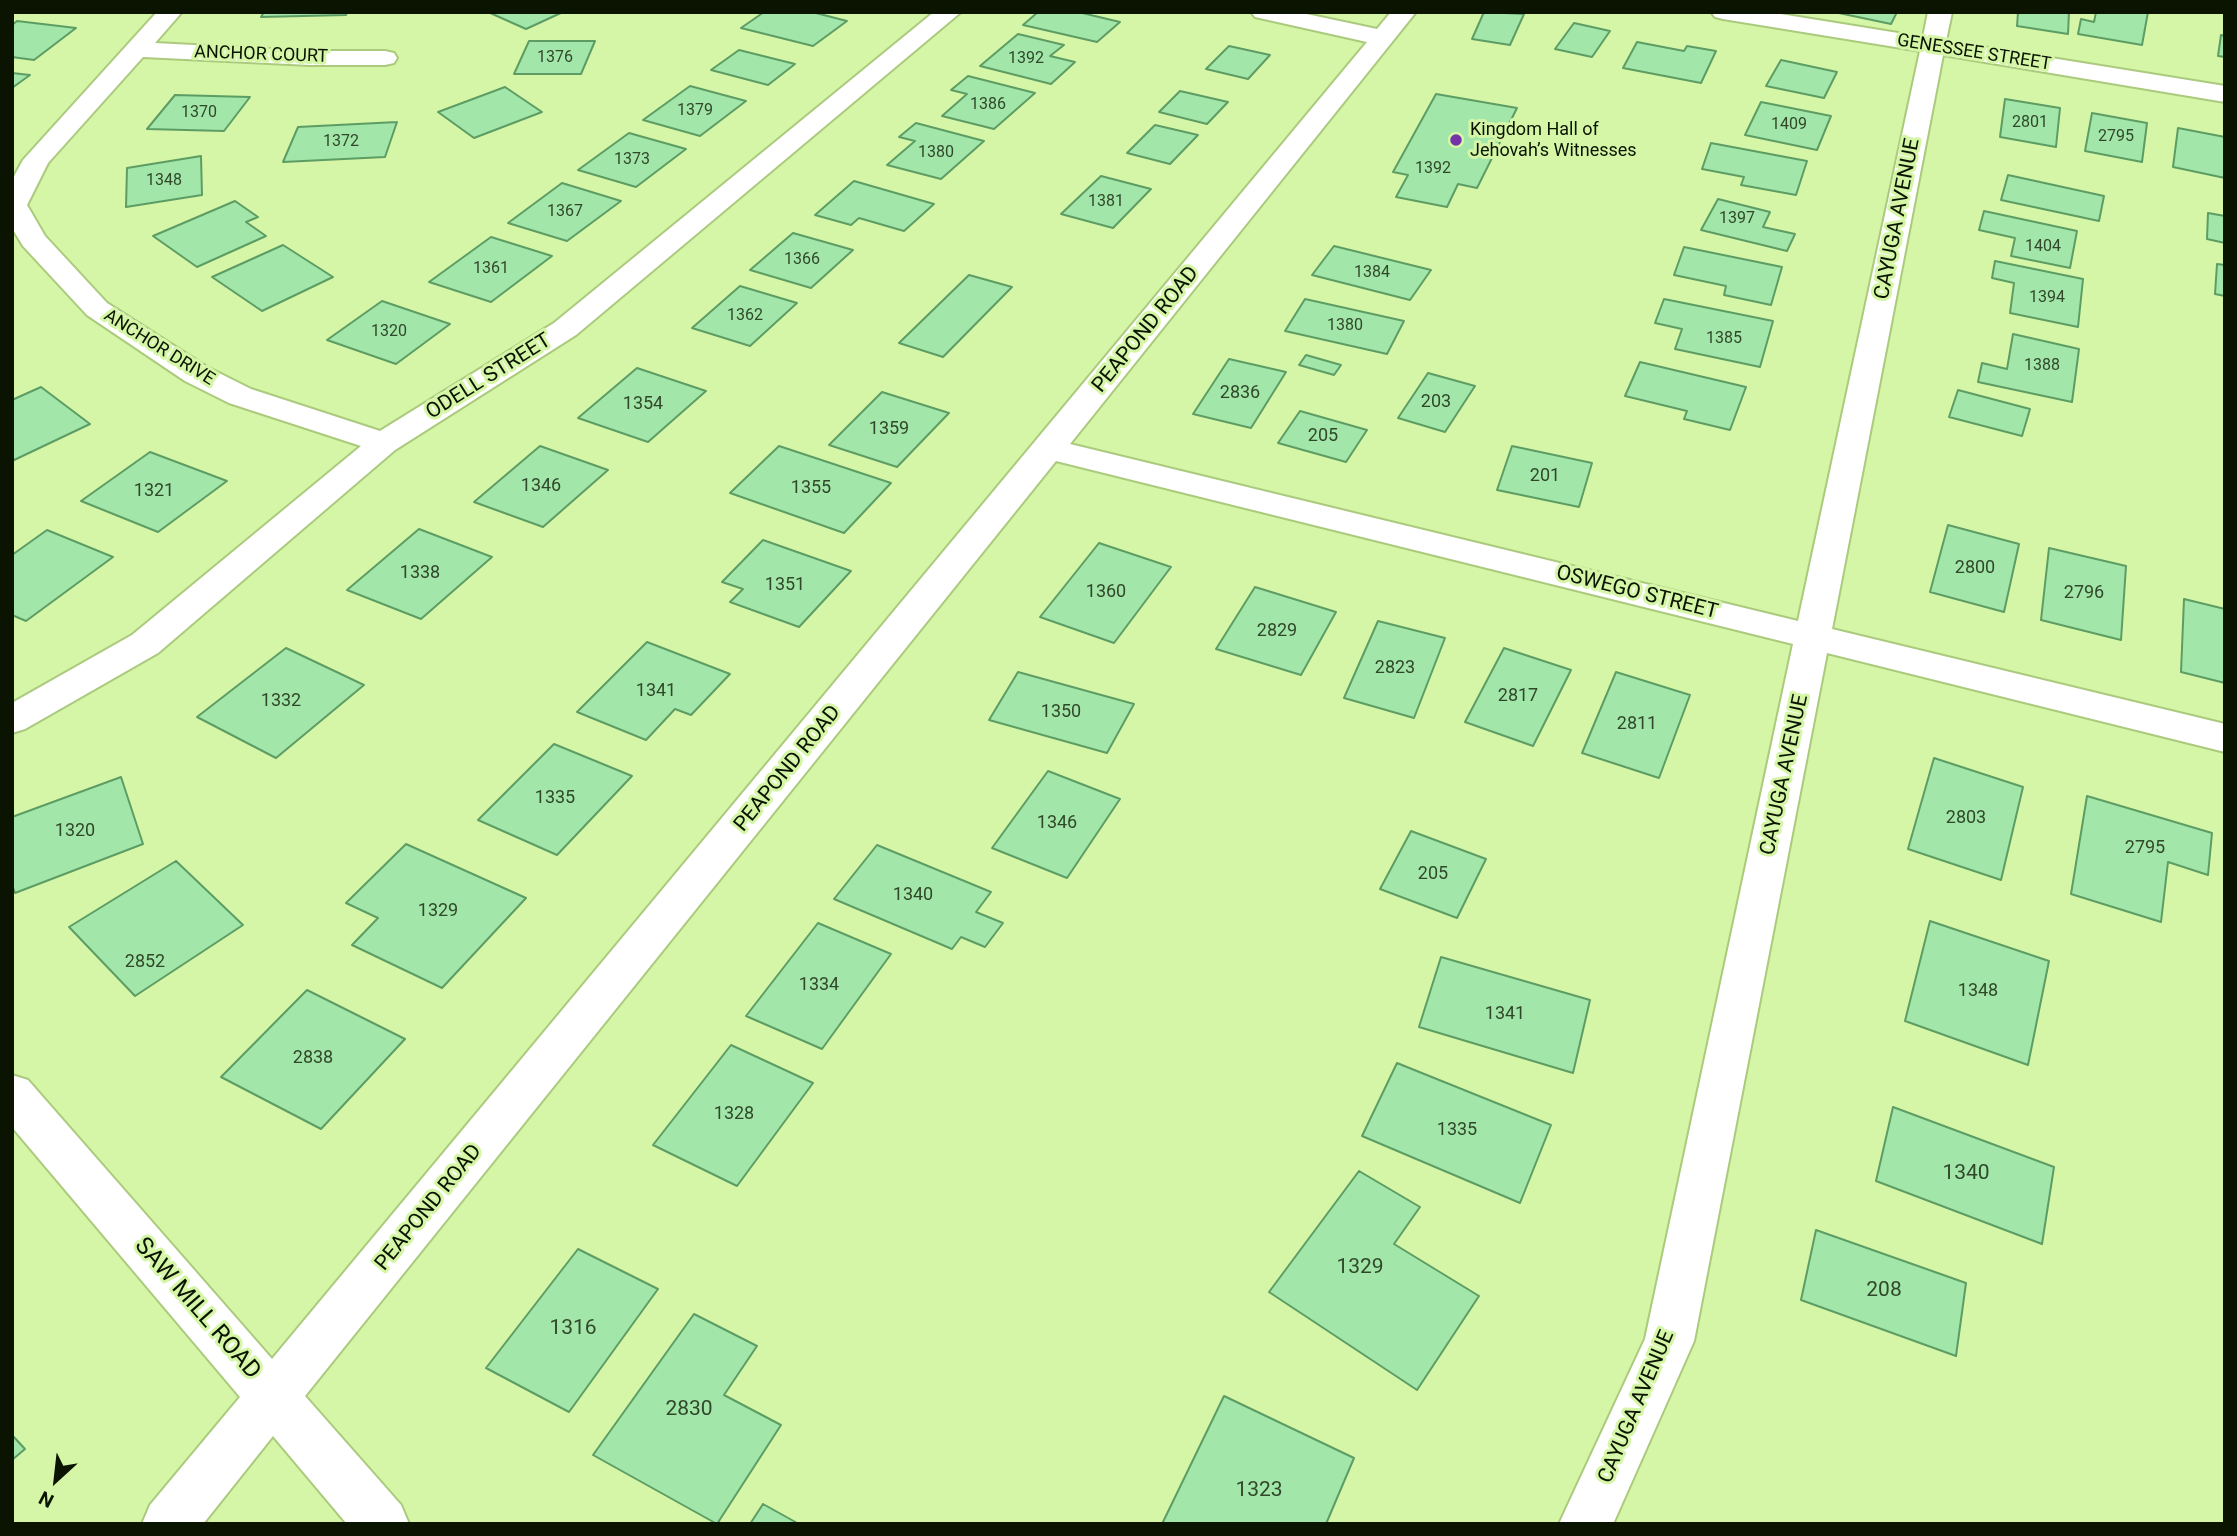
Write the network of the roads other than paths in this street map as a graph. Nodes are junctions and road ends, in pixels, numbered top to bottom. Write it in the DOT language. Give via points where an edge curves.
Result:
graph roads {
  1 [pos="170,12"];
  2 [pos="949,12"];
  3 [pos="1263,12"];
  4 [pos="1723,12"];
  5 [pos="1394,25"];
  6 [pos="1936,29"];
  7 [pos="136,50"];
  8 [pos="385,58"];
  9 [pos="2225,94"];
  10 [pos="384,443"];
  11 [pos="1049,449"];
  12 [pos="1813,635"];
  13 [pos="12,720"];
  14 [pos="2225,738"];
  15 [pos="12,1094"];
  16 [pos="274,1398"];
  17 [pos="169,1524"];
  18 [pos="382,1524"];
  19 [pos="1586,1524"];
  1 -- 7 [label="street, ANCHOR DRIVE"];
  2 -- 10 [label="street, ODELL STREET" via="565,329"];
  3 -- 5 [label="street"];
  4 -- 6 [label="street, GENESSEE STREET"];
  5 -- 11 [label="street, PEAPOND ROAD"];
  6 -- 9 [label="street, GENESSEE STREET"];
  6 -- 12 [label="street, CAYUGA AVENUE"];
  7 -- 8 [label="street, ANCHOR COURT"];
  7 -- 10 [label="street, ANCHOR DRIVE" via="36,160 13,205 33,240 97,309 196,374 240,396"];
  10 -- 13 [label="street, ODELL STREET" via="145,644"];
  11 -- 12 [label="street, OSWEGO STREET"];
  11 -- 16 [label="street, PEAPOND ROAD"];
  12 -- 14 [label="street, OSWEGO STREET"];
  12 -- 19 [label="street, CAYUGA AVENUE" via="1669,1341"];
  15 -- 16 [label="street, SAW MILL ROAD"];
  16 -- 17 [label="street, PEAPOND ROAD"];
  16 -- 18 [label="street, SAW MILL ROAD"];
}
